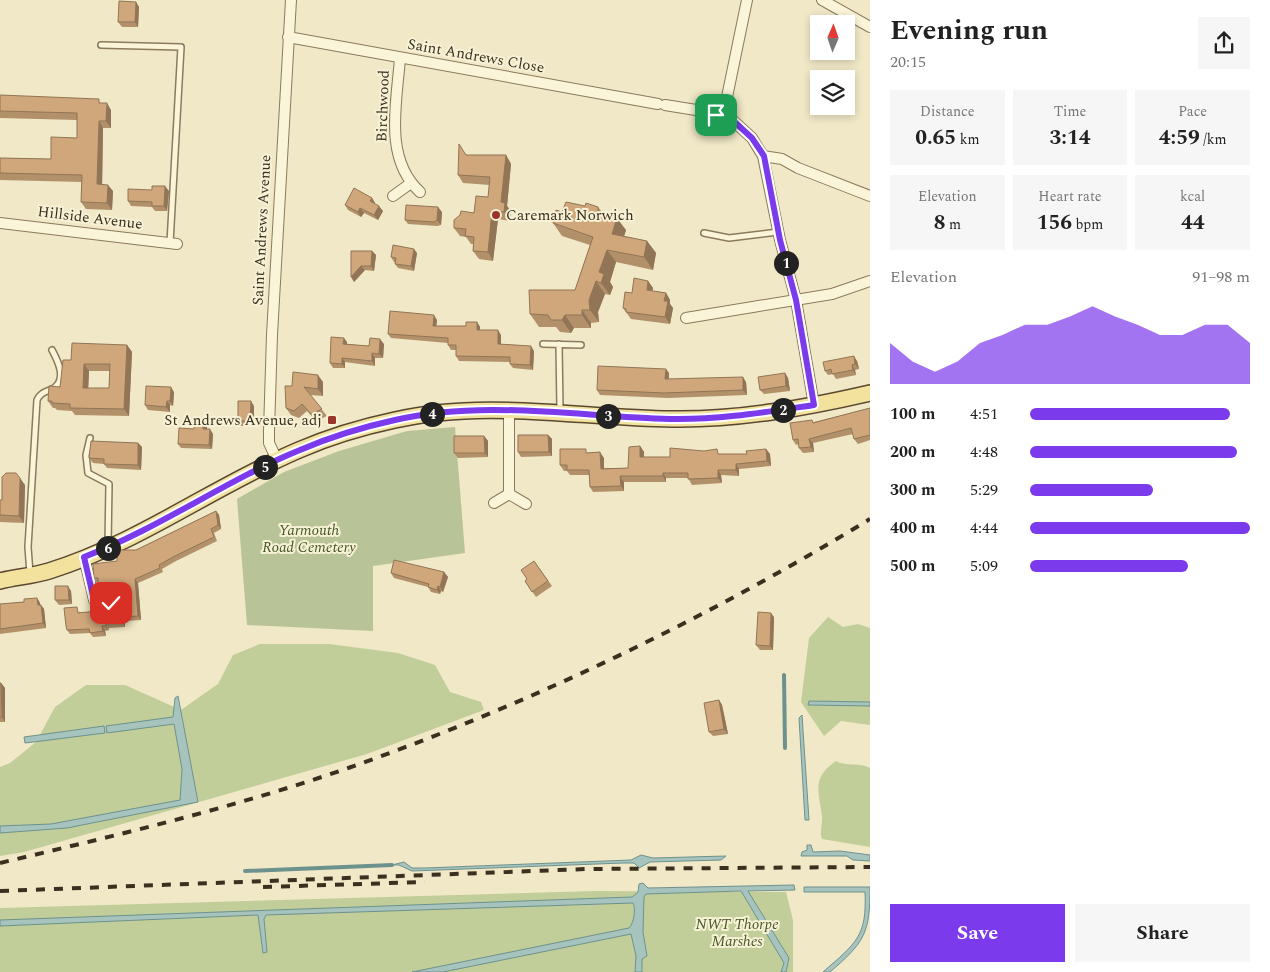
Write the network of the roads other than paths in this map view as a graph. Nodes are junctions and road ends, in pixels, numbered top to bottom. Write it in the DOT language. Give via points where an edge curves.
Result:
graph roads {
  1 [pos="291,0"];
  2 [pos="747,0"];
  3 [pos="822,0"];
  4 [pos="870,27"];
  5 [pos="288,37"];
  6 [pos="101,45"];
  7 [pos="400,58"];
  8 [pos="727,115"];
  9 [pos="764,156"];
  10 [pos="411,183"];
  11 [pos="420,192"];
  12 [pos="393,196"];
  13 [pos="870,196"];
  14 [pos="0,223"];
  15 [pos="779,232"];
  16 [pos="704,233"];
  17 [pos="173,243"];
  18 [pos="870,281"];
  19 [pos="796,300"];
  20 [pos="686,318"];
  21 [pos="544,344"];
  22 [pos="559,344"];
  23 [pos="581,345"];
  24 [pos="52,350"];
  25 [pos="870,393"];
  26 [pos="814,405"];
  27 [pos="509,410"];
  28 [pos="560,413"];
  29 [pos="90,438"];
  30 [pos="277,460"];
  31 [pos="509,494"];
  32 [pos="494,503"];
  33 [pos="526,504"];
  34 [pos="108,548"];
  35 [pos="84,557"];
  36 [pos="30,575"];
  37 [pos="0,581"];
  38 [pos="111,603"];
  1 -- 5 [label="street, Saint Andrews Avenue"];
  2 -- 8 [label="street" via="727,97"];
  3 -- 4 [label="street"];
  5 -- 7 [label="street, Saint Andrews Close"];
  5 -- 30 [label="street, Saint Andrews Avenue" via="269,421 269,443"];
  6 -- 17 [label="lane" via="181,47"];
  7 -- 8 [label="street, Saint Andrews Close"];
  7 -- 10 [label="street, Birchwood" via="396,144 400,162"];
  8 -- 9 [label="street" via="752,138"];
  9 -- 13 [label="street" via="782,159"];
  9 -- 15 [label="street"];
  10 -- 11 [label="street, Birchwood"];
  10 -- 12 [label="street"];
  14 -- 17 [label="street, Hillside Avenue"];
  15 -- 16 [label="lane" via="729,238"];
  15 -- 19 [label="street"];
  18 -- 19 [label="street" via="832,294"];
  19 -- 20 [label="street"];
  19 -- 26 [label="street"];
  21 -- 22 [label="lane"];
  22 -- 23 [label="lane"];
  22 -- 28 [label="lane"];
  24 -- 36 [label="lane" via="60,365 60,374 55,388 41,394 37,400 28,547"];
  25 -- 26 [label="main road"];
  26 -- 28 [label="main road" via="705,419"];
  27 -- 28 [label="main road"];
  27 -- 30 [label="main road" via="460,411 396,419 325,440"];
  27 -- 31 [label="street"];
  29 -- 34 [label="lane" via="86,455 88,473 109,484"];
  30 -- 34 [label="main road" via="158,525"];
  31 -- 32 [label="street"];
  31 -- 33 [label="street"];
  34 -- 35 [label="main road"];
  35 -- 36 [label="main road"];
  35 -- 38 [label="street" via="93,604"];
  36 -- 37 [label="main road"];
}
